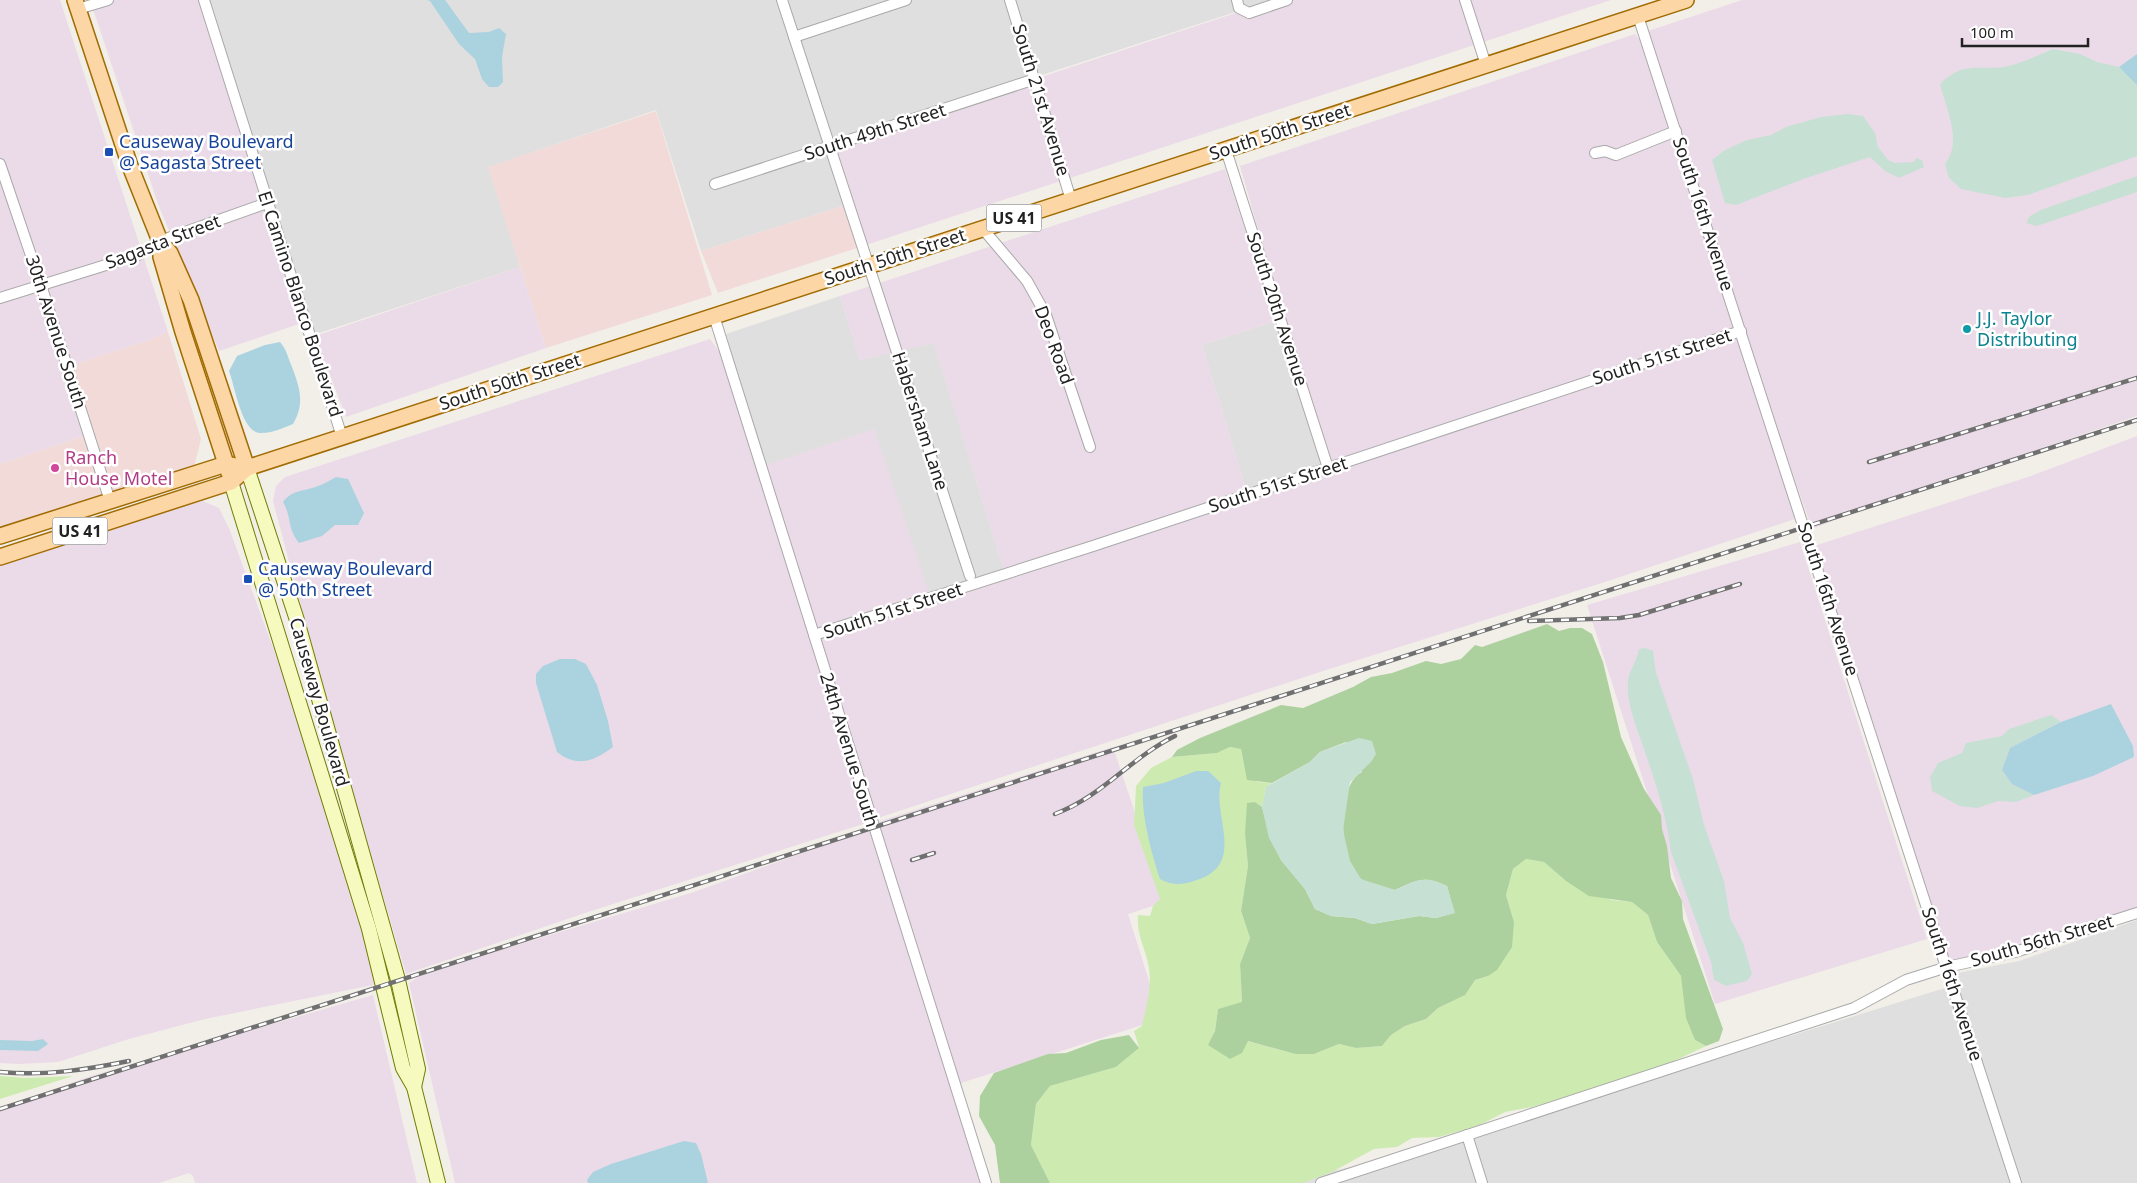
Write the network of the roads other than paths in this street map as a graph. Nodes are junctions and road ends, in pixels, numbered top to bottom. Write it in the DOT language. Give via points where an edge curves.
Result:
graph roads {
  1 [pos="108,0"];
  2 [pos="204,0"];
  3 [pos="782,0"];
  4 [pos="906,0"];
  5 [pos="1010,0"];
  6 [pos="1286,0"];
  7 [pos="1465,0"];
  8 [pos="1685,0"];
  9 [pos="1238,4"];
  10 [pos="76,5"];
  11 [pos="1638,16"];
  12 [pos="794,38"];
  13 [pos="1486,65"];
  14 [pos="1035,79"];
  15 [pos="1676,130"];
  16 [pos="830,146"];
  17 [pos="1226,150"];
  18 [pos="1595,154"];
  19 [pos="0,164"];
  20 [pos="715,184"];
  21 [pos="1071,200"];
  22 [pos="267,203"];
  23 [pos="983,229"];
  24 [pos="160,241"];
  25 [pos="869,266"];
  26 [pos="41,285"];
  27 [pos="0,298"];
  28 [pos="714,316"];
  29 [pos="1740,331"];
  30 [pos="342,437"];
  31 [pos="1090,447"];
  32 [pos="226,464"];
  33 [pos="247,468"];
  34 [pos="1328,468"];
  35 [pos="231,482"];
  36 [pos="110,501"];
  37 [pos="0,536"];
  38 [pos="0,557"];
  39 [pos="970,576"];
  40 [pos="814,636"];
  41 [pos="313,744"];
  42 [pos="360,846"];
  43 [pos="2137,913"];
  44 [pos="1947,967"];
  45 [pos="414,1087"];
  46 [pos="1467,1135"];
  47 [pos="438,1183"];
  48 [pos="986,1183"];
  49 [pos="1321,1183"];
  50 [pos="1482,1183"];
  51 [pos="2016,1183"];
  1 -- 10 [label="street"];
  2 -- 22 [label="street, El Camino Blanco Boulevard"];
  3 -- 12 [label="street, Habersham Lane"];
  4 -- 12 [label="street"];
  5 -- 14 [label="street, South 21st Avenue"];
  6 -- 9 [label="street" via="1249,13"];
  7 -- 13 [label="street"];
  8 -- 11 [label="main road, South 50th Street / US 41"];
  10 -- 24 [label="main road, Causeway Boulevard" via="130,166"];
  11 -- 13 [label="main road, South 50th Street / US 41"];
  11 -- 15 [label="street, South 16th Avenue"];
  12 -- 16 [label="street, Habersham Lane"];
  13 -- 17 [label="main road, South 50th Street / US 41"];
  14 -- 16 [label="street, South 49th Street"];
  14 -- 21 [label="street, South 21st Avenue"];
  15 -- 18 [label="street" via="1616,155 1605,151"];
  15 -- 29 [label="street, South 16th Avenue"];
  16 -- 20 [label="street, South 49th Street"];
  16 -- 25 [label="street, Habersham Lane"];
  17 -- 21 [label="main road, South 50th Street / US 41"];
  17 -- 34 [label="street, South 20th Avenue"];
  19 -- 26 [label="street, 30th Avenue South"];
  21 -- 23 [label="main road, South 50th Street / US 41"];
  22 -- 24 [label="street, Sagasta Street"];
  22 -- 30 [label="street, El Camino Blanco Boulevard"];
  23 -- 25 [label="main road, South 50th Street / US 41"];
  23 -- 31 [label="street, Deo Road" via="1027,280 1046,314"];
  24 -- 26 [label="street, Sagasta Street" via="138,255"];
  24 -- 32 [label="main road, Causeway Boulevard" via="161,257 183,332"];
  24 -- 33 [label="main road, Causeway Boulevard" via="170,253 191,300"];
  25 -- 28 [label="main road, South 50th Street / US 41"];
  25 -- 39 [label="street, Habersham Lane"];
  26 -- 27 [label="street, Sagasta Street"];
  26 -- 36 [label="street, 30th Avenue South"];
  28 -- 30 [label="main road, South 50th Street / US 41"];
  28 -- 40 [label="street, 24th Avenue South"];
  29 -- 34 [label="street, South 51st Street"];
  29 -- 44 [label="street, South 16th Avenue"];
  30 -- 33 [label="main road, South 50th Street / US 41"];
  32 -- 33 [label="main road, South 50th Street / US 41"];
  32 -- 35 [label="main road, Causeway Boulevard"];
  32 -- 36 [label="main road, South 50th Street / US 41"];
  33 -- 35 [label="main road, South 50th Street / US 41"];
  33 -- 42 [label="main road, Causeway Boulevard" via="296,617"];
  34 -- 40 [label="street, South 51st Street"];
  35 -- 38 [label="main road, South 50th Street / US 41"];
  35 -- 41 [label="main road, Causeway Boulevard"];
  36 -- 37 [label="main road, South 50th Street / US 41"];
  40 -- 48 [label="street, 24th Avenue South"];
  41 -- 42 [label="main road" via="322,746 329,756 348,828"];
  41 -- 45 [label="main road, Causeway Boulevard" via="369,929 403,1068"];
  42 -- 45 [label="main road, Causeway Boulevard" via="398,980 418,1069"];
  43 -- 44 [label="street, South 56th Street" via="2015,952"];
  44 -- 46 [label="street, South 56th Street" via="1906,980 1854,1008"];
  44 -- 51 [label="street, South 16th Avenue"];
  45 -- 47 [label="main road, Causeway Boulevard"];
  46 -- 49 [label="street, South 56th Street"];
  46 -- 50 [label="street"];
}
